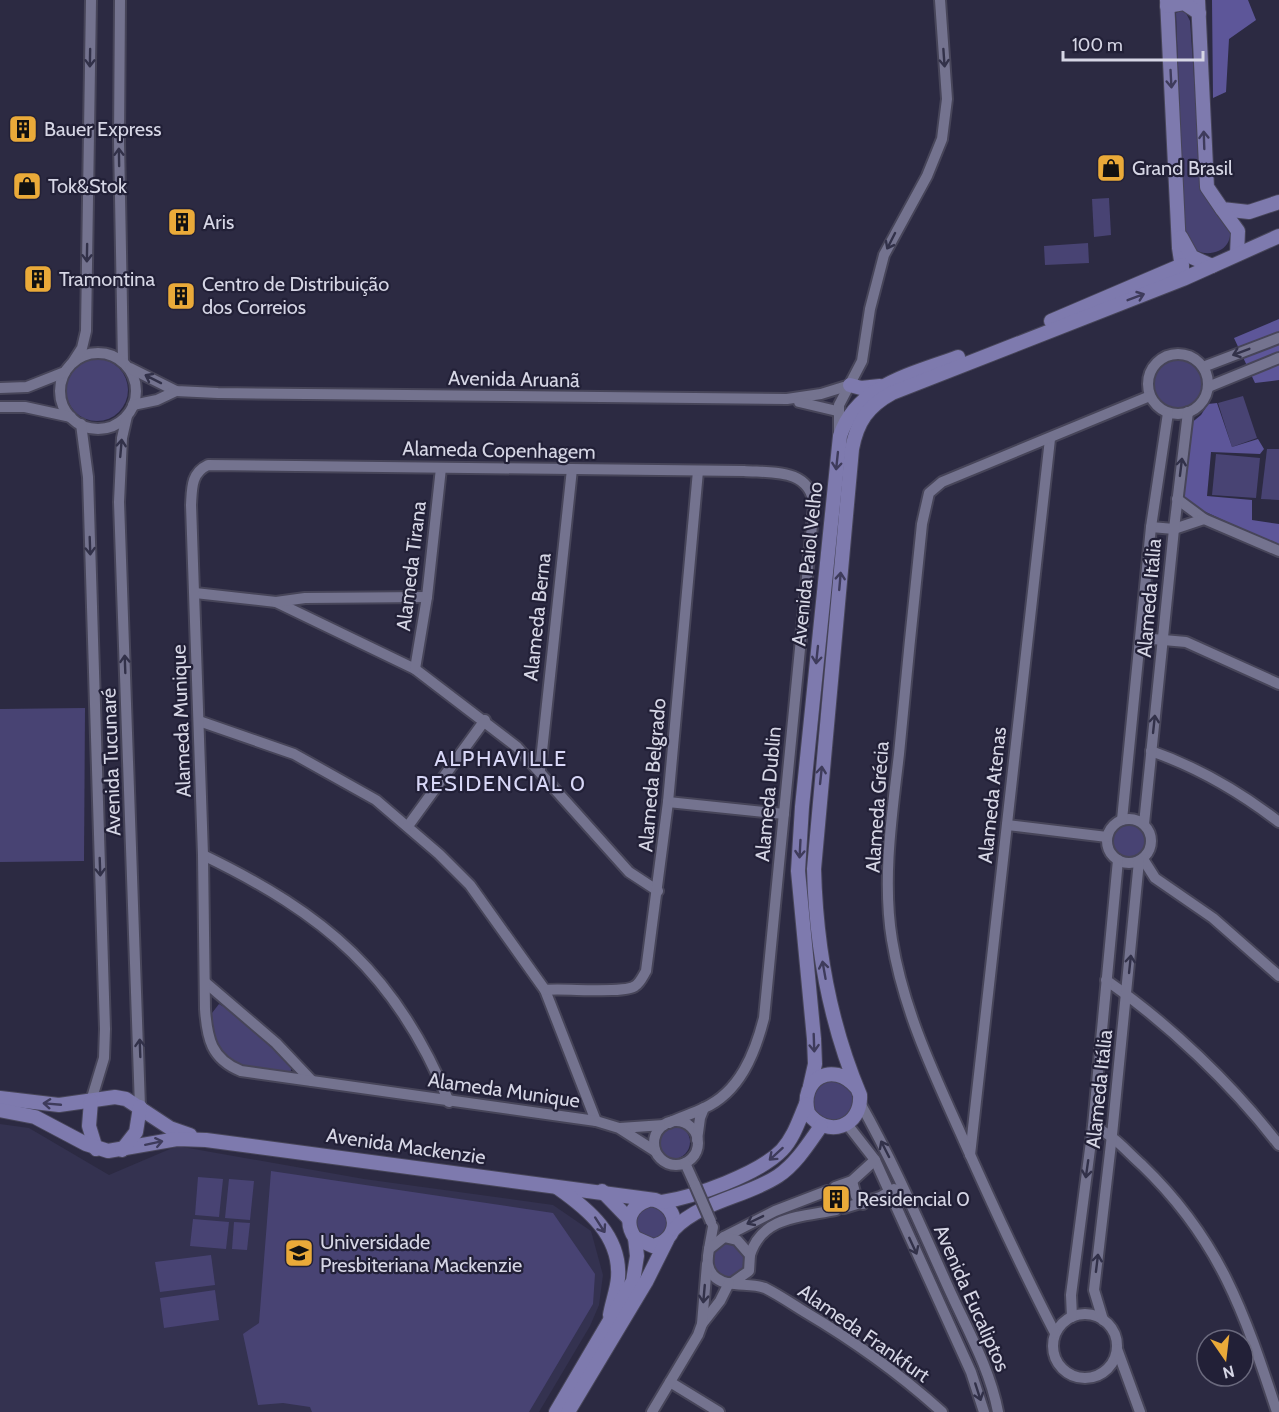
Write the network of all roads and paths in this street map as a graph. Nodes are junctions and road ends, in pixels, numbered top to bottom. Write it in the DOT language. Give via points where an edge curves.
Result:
graph roads {
  1 [pos="91,0"];
  2 [pos="120,0"];
  3 [pos="940,0"];
  4 [pos="1167,3"];
  5 [pos="1199,7"];
  6 [pos="1279,202"];
  7 [pos="1222,209"];
  8 [pos="1179,233"];
  9 [pos="1279,236"];
  10 [pos="1238,254"];
  11 [pos="1212,266"];
  12 [pos="1183,272"];
  13 [pos="1279,338"];
  14 [pos="1279,358"];
  15 [pos="73,362"];
  16 [pos="126,365"];
  17 [pos="1203,367"];
  18 [pos="65,372"];
  19 [pos="849,385"];
  20 [pos="882,386"];
  21 [pos="27,387"];
  22 [pos="1208,387"];
  23 [pos="0,388"];
  24 [pos="176,391"];
  25 [pos="1150,396"];
  26 [pos="787,399"];
  27 [pos="134,405"];
  28 [pos="0,407"];
  29 [pos="26,407"];
  30 [pos="837,411"];
  31 [pos="1188,412"];
  32 [pos="1168,413"];
  33 [pos="126,416"];
  34 [pos="71,417"];
  35 [pos="81,424"];
  36 [pos="840,436"];
  37 [pos="1050,439"];
  38 [pos="208,465"];
  39 [pos="441,468"];
  40 [pos="572,469"];
  41 [pos="698,471"];
  42 [pos="790,474"];
  43 [pos="1177,500"];
  44 [pos="1204,519"];
  45 [pos="1152,526"];
  46 [pos="1173,529"];
  47 [pos="1279,551"];
  48 [pos="195,593"];
  49 [pos="427,597"];
  50 [pos="276,602"];
  51 [pos="1140,638"];
  52 [pos="1164,639"];
  53 [pos="415,669"];
  54 [pos="1279,684"];
  55 [pos="485,720"];
  56 [pos="199,721"];
  57 [pos="1151,751"];
  58 [pos="540,770"];
  59 [pos="669,802"];
  60 [pos="784,814"];
  61 [pos="1122,820"];
  62 [pos="1279,822"];
  63 [pos="1144,824"];
  64 [pos="1007,825"];
  65 [pos="408,826"];
  66 [pos="1107,837"];
  67 [pos="203,855"];
  68 [pos="1118,860"];
  69 [pos="1141,860"];
  70 [pos="658,891"];
  71 [pos="1279,976"];
  72 [pos="1106,980"];
  73 [pos="206,983"];
  74 [pos="545,990"];
  75 [pos="1127,994"];
  76 [pos="312,1081"];
  77 [pos="810,1086"];
  78 [pos="856,1087"];
  79 [pos="0,1098"];
  80 [pos="91,1101"];
  81 [pos="449,1101"];
  82 [pos="860,1103"];
  83 [pos="806,1104"];
  84 [pos="140,1107"];
  85 [pos="704,1108"];
  86 [pos="0,1110"];
  87 [pos="596,1121"];
  88 [pos="666,1124"];
  89 [pos="847,1124"];
  90 [pos="821,1126"];
  91 [pos="1093,1126"];
  92 [pos="620,1128"];
  93 [pos="1112,1135"];
  94 [pos="204,1140"];
  95 [pos="697,1140"];
  96 [pos="1279,1145"];
  97 [pos="96,1149"];
  98 [pos="122,1150"];
  99 [pos="655,1151"];
  100 [pos="970,1155"];
  101 [pos="875,1160"];
  102 [pos="685,1163"];
  103 [pos="852,1181"];
  104 [pos="901,1184"];
  105 [pos="556,1187"];
  106 [pos="602,1191"];
  107 [pos="888,1193"];
  108 [pos="655,1201"];
  109 [pos="863,1204"];
  110 [pos="629,1219"];
  111 [pos="712,1224"];
  112 [pos="670,1234"];
  113 [pos="723,1238"];
  114 [pos="635,1239"];
  115 [pos="709,1249"];
  116 [pos="750,1260"];
  117 [pos="707,1264"];
  118 [pos="730,1283"];
  119 [pos="764,1288"];
  120 [pos="1072,1317"];
  121 [pos="1102,1320"];
  122 [pos="608,1323"];
  123 [pos="702,1324"];
  124 [pos="1055,1334"];
  125 [pos="1117,1348"];
  126 [pos="670,1382"];
  127 [pos="556,1412"];
  128 [pos="568,1412"];
  129 [pos="652,1412"];
  130 [pos="719,1412"];
  131 [pos="942,1412"];
  132 [pos="984,1412"];
  133 [pos="999,1412"];
  134 [pos="1140,1412"];
  135 [pos="1277,1412"];
  1 -- 15 [label="street, one-way" via="86,331"];
  16 -- 2 [label="street, one-way" via="119,152"];
  3 -- 19 [label="street, one-way" via="947,99 942,139 927,176 884,255 862,361"];
  4 -- 5 [label="main road"];
  4 -- 8 [label="main road, one-way"];
  7 -- 5 [label="main road, one-way" via="1206,180"];
  6 -- 7 [label="main road" via="1249,212"];
  7 -- 10 [label="main road" via="1238,231"];
  8 -- 11 [label="main road" via="1192,257"];
  8 -- 12 [label="main road"];
  9 -- 10 [label="main road"];
  10 -- 11 [label="main road"];
  11 -- 12 [label="main road"];
  12 -- 20 [label="main road, Avenida Paiol Velho"];
  78 -- 12 [label="main road, Avenida Paiol Velho, one-way" via="825,975 814,869 850,461 859,422 878,401 892,393"];
  13 -- 17 [label="street, one-way"];
  14 -- 22 [label="street"];
  15 -- 16 [label="street" via="96,353 109,354"];
  15 -- 18 [label="street"];
  24 -- 16 [label="street, Avenida Aruanã, one-way"];
  16 -- 27 [label="street" via="136,393"];
  17 -- 22 [label="street"];
  17 -- 25 [label="street" via="1183,354 1160,360 1148,380"];
  18 -- 21 [label="street"];
  18 -- 34 [label="street" via="61,396"];
  19 -- 20 [label="main road"];
  19 -- 26 [label="street, Avenida Aruanã"];
  19 -- 30 [label="street"];
  20 -- 36 [label="main road, Avenida Paiol Velho" via="857,405"];
  21 -- 23 [label="street"];
  21 -- 29 [label="street"];
  22 -- 31 [label="street" via="1204,400"];
  24 -- 26 [label="street, Avenida Aruanã"];
  24 -- 27 [label="street, Avenida Aruanã"];
  25 -- 32 [label="street"];
  25 -- 37 [label="street, Alameda Grécia"];
  26 -- 30 [label="street"];
  27 -- 33 [label="street"];
  28 -- 29 [label="street"];
  29 -- 34 [label="street"];
  30 -- 36 [label="street"];
  31 -- 32 [label="street"];
  43 -- 31 [label="street, Alameda Itália, one-way"];
  32 -- 45 [label="street, Alameda Itália"];
  33 -- 35 [label="street" via="105,428"];
  84 -- 33 [label="street, Avenida Tucunaré, one-way" via="119,502"];
  34 -- 35 [label="street"];
  35 -- 80 [label="street, Avenida Tucunaré, one-way" via="88,477 105,1029 104,1058"];
  36 -- 77 [label="main road, Avenida Paiol Velho, one-way" via="798,871 814,1039 815,1064"];
  37 -- 64 [label="street, Alameda Atenas"];
  37 -- 100 [label="street, Alameda Grécia" via="934,486 922,524 895,790 889,909 892,940 916,1033"];
  38 -- 39 [label="street, Alameda Copenhagem"];
  38 -- 48 [label="street, Alameda Munique" via="197,473 192,485"];
  39 -- 40 [label="street, Alameda Copenhagem"];
  39 -- 49 [label="street, Alameda Tirana"];
  40 -- 41 [label="street, Alameda Copenhagem"];
  40 -- 58 [label="street, Alameda Berna"];
  41 -- 42 [label="street, Alameda Copenhagem"];
  41 -- 59 [label="street, Alameda Belgrado"];
  42 -- 60 [label="street, Alameda Dublin" via="806,483 814,505"];
  43 -- 44 [label="street"];
  43 -- 46 [label="street, Alameda Itália"];
  44 -- 46 [label="street"];
  44 -- 47 [label="street"];
  45 -- 46 [label="street"];
  45 -- 51 [label="street, Alameda Itália"];
  46 -- 52 [label="street, Alameda Itália"];
  48 -- 50 [label="street"];
  48 -- 56 [label="street, Alameda Munique"];
  49 -- 50 [label="street" via="305,597"];
  49 -- 53 [label="street, Alameda Tirana"];
  50 -- 53 [label="street"];
  51 -- 52 [label="street"];
  51 -- 61 [label="street, Alameda Itália"];
  52 -- 54 [label="street" via="1186,642"];
  57 -- 52 [label="street, Alameda Itália, one-way"];
  53 -- 55 [label="street"];
  55 -- 58 [label="street"];
  55 -- 65 [label="street"];
  56 -- 65 [label="street" via="294,754 376,800"];
  56 -- 67 [label="street, Alameda Munique"];
  57 -- 62 [label="street" via="1206,775"];
  57 -- 63 [label="street, Alameda Itália"];
  58 -- 70 [label="street" via="629,872"];
  59 -- 60 [label="street"];
  59 -- 70 [label="street, Alameda Belgrado"];
  60 -- 85 [label="street, Alameda Dublin" via="764,1018 756,1046 741,1075 730,1089"];
  61 -- 63 [label="street" via="1134,819"];
  61 -- 66 [label="street" via="1112,826"];
  63 -- 69 [label="street" via="1151,844"];
  64 -- 66 [label="street"];
  64 -- 100 [label="street, Alameda Atenas"];
  65 -- 74 [label="street" via="470,885"];
  66 -- 68 [label="street" via="1109,850"];
  67 -- 73 [label="street, Alameda Munique"];
  67 -- 81 [label="street" via="279,894 355,954 399,1005 431,1058"];
  68 -- 69 [label="street"];
  68 -- 72 [label="street, Alameda Itália"];
  69 -- 71 [label="street" via="1155,878 1213,918"];
  75 -- 69 [label="street, Alameda Itália, one-way"];
  70 -- 74 [label="street, Alameda Belgrado" via="646,971 634,987 614,991"];
  72 -- 75 [label="street"];
  72 -- 91 [label="street, Alameda Itália"];
  73 -- 76 [label="street" via="276,1042"];
  73 -- 76 [label="street, Alameda Munique" via="206,1033 222,1061 241,1071"];
  74 -- 87 [label="street"];
  75 -- 93 [label="street, Alameda Itália"];
  75 -- 96 [label="street" via="1219,1077"];
  76 -- 81 [label="street, Alameda Munique"];
  77 -- 78 [label="main road" via="825,1075 835,1074"];
  77 -- 83 [label="main road, Avenida Paiol Velho"];
  78 -- 82 [label="main road, Avenida Paiol Velho"];
  80 -- 79 [label="main road, Avenida Mackenzie, one-way" via="59,1105"];
  80 -- 84 [label="main road, Avenida Mackenzie" via="115,1097"];
  80 -- 97 [label="main road" via="89,1126"];
  81 -- 87 [label="street, Alameda Munique"];
  82 -- 89 [label="main road"];
  104 -- 82 [label="street, Avenida Eucaliptos, one-way"];
  83 -- 90 [label="main road" via="808,1113"];
  83 -- 108 [label="main road, Avenida Paiol Velho, one-way" via="790,1139 770,1160 685,1197"];
  84 -- 94 [label="main road, Avenida Mackenzie" via="170,1128"];
  84 -- 98 [label="main road" via="136,1132"];
  85 -- 88 [label="street, Alameda Dublin"];
  85 -- 95 [label="street"];
  86 -- 97 [label="main road, Avenida Mackenzie" via="50,1123"];
  87 -- 92 [label="street, Alameda Munique"];
  88 -- 92 [label="street, Alameda Munique"];
  88 -- 95 [label="street" via="676,1122 690,1127"];
  88 -- 99 [label="street" via="656,1134"];
  89 -- 90 [label="main road"];
  89 -- 101 [label="street, Avenida Eucaliptos"];
  90 -- 112 [label="main road" via="779,1175 704,1208"];
  91 -- 93 [label="street"];
  91 -- 120 [label="street, Alameda Itália, one-way" via="1071,1295"];
  92 -- 99 [label="street, Alameda Munique"];
  121 -- 93 [label="street, Alameda Itália, one-way" via="1094,1290"];
  93 -- 135 [label="street" via="1164,1186 1209,1244 1247,1321"];
  98 -- 94 [label="main road, Avenida Mackenzie, one-way" via="158,1141"];
  94 -- 105 [label="main road, Avenida Mackenzie"];
  95 -- 102 [label="street" via="694,1156"];
  97 -- 98 [label="main road, Avenida Mackenzie"];
  99 -- 102 [label="street" via="671,1165"];
  100 -- 124 [label="street, Alameda Grécia" via="1015,1257"];
  101 -- 103 [label="street"];
  101 -- 107 [label="street, Avenida Eucaliptos"];
  102 -- 111 [label="street, bridge"];
  103 -- 109 [label="street"];
  103 -- 113 [label="street, one-way" via="775,1210"];
  104 -- 107 [label="street"];
  104 -- 133 [label="street, Avenida Eucaliptos" via="983,1365"];
  105 -- 106 [label="main road, Avenida Mackenzie"];
  105 -- 122 [label="main road, one-way" via="586,1207 611,1243 618,1276"];
  106 -- 108 [label="main road, Avenida Mackenzie"];
  106 -- 110 [label="main road"];
  107 -- 109 [label="street"];
  107 -- 132 [label="street, Avenida Eucaliptos, one-way" via="971,1372"];
  108 -- 110 [label="main road" via="635,1207"];
  108 -- 112 [label="main road" via="673,1213"];
  109 -- 116 [label="street" via="774,1224 757,1237"];
  110 -- 114 [label="main road"];
  111 -- 113 [label="street"];
  111 -- 115 [label="street"];
  112 -- 114 [label="main road" via="653,1246"];
  112 -- 128 [label="main road"];
  113 -- 115 [label="street"];
  113 -- 116 [label="street" via="737,1240"];
  114 -- 122 [label="main road" via="633,1281"];
  115 -- 117 [label="street"];
  116 -- 118 [label="street" via="745,1276"];
  116 -- 119 [label="street, Alameda Frankfurt"];
  117 -- 118 [label="street" via="714,1276"];
  117 -- 123 [label="street, one-way"];
  118 -- 119 [label="street, Alameda Frankfurt"];
  118 -- 123 [label="street"];
  119 -- 131 [label="street, Alameda Frankfurt" via="904,1377"];
  120 -- 121 [label="street" via="1088,1314"];
  120 -- 124 [label="street"];
  121 -- 125 [label="street" via="1113,1331"];
  122 -- 127 [label="main road"];
  123 -- 126 [label="street"];
  124 -- 125 [label="street" via="1053,1353 1057,1363 1072,1376 1092,1378 1102,1374"];
  125 -- 134 [label="street"];
  126 -- 129 [label="street"];
  126 -- 130 [label="street"];
}
